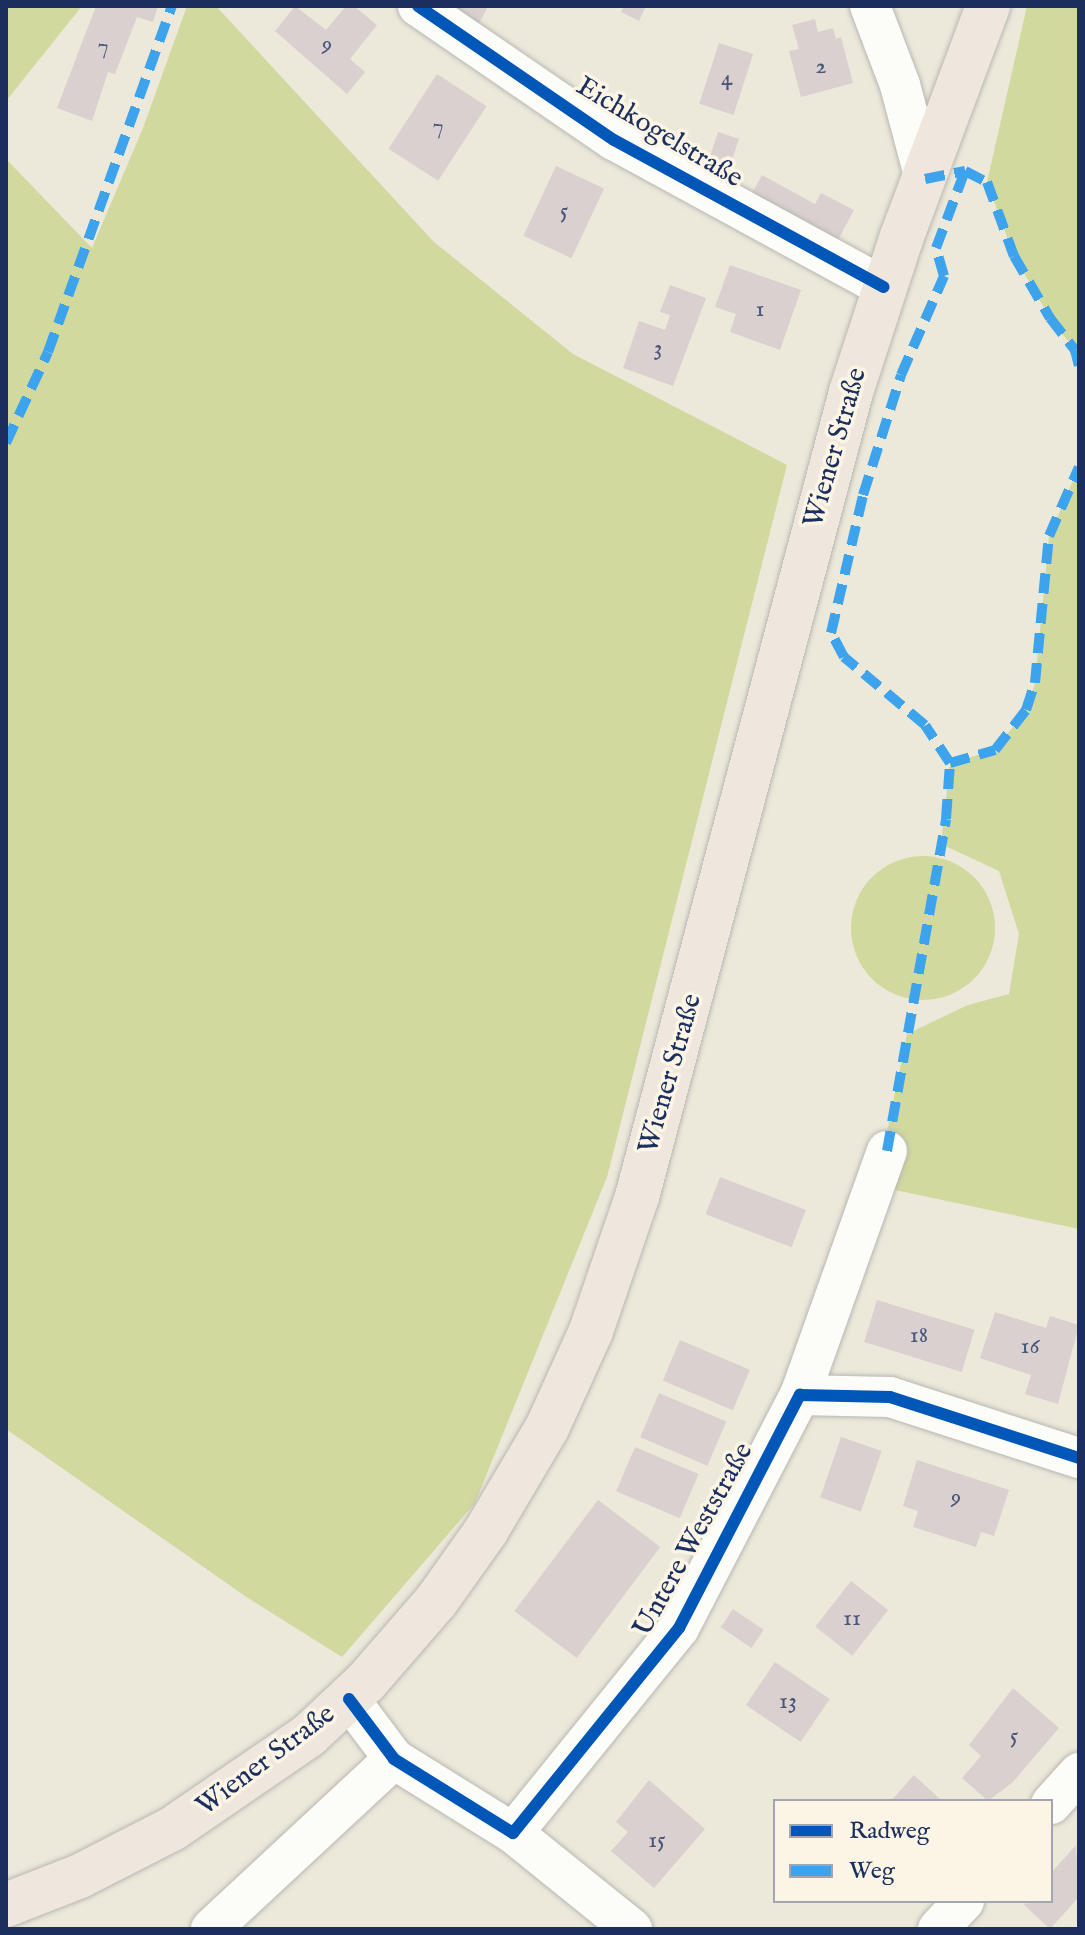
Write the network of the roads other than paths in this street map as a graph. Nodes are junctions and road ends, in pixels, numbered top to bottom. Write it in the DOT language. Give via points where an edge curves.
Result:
graph roads {
  1 [pos="418,6"];
  2 [pos="870,6"];
  3 [pos="988,6"];
  4 [pos="925,179"];
  5 [pos="884,287"];
  6 [pos="887,1151"];
  7 [pos="800,1395"];
  8 [pos="1079,1458"];
  9 [pos="349,1699"];
  10 [pos="394,1759"];
  11 [pos="1079,1773"];
  12 [pos="1053,1802"];
  13 [pos="513,1833"];
  14 [pos="962,1903"];
  15 [pos="6,1905"];
  16 [pos="211,1929"];
  17 [pos="632,1929"];
  18 [pos="938,1929"];
  1 -- 5 [label="street, Eichkogelstraße" via="614,140"];
  2 -- 4 [label="street" via="900,85"];
  3 -- 4 [label="main road, Wiener Straße"];
  4 -- 5 [label="main road, Wiener Straße"];
  5 -- 9 [label="main road, Wiener Straße" via="773,671 667,1088 591,1331 547,1428 486,1531 414,1628"];
  6 -- 7 [label="street, Untere Weststraße"];
  7 -- 8 [label="street" via="890,1397"];
  7 -- 13 [label="street, Untere Weststraße" via="679,1628"];
  9 -- 10 [label="street"];
  9 -- 15 [label="main road, Wiener Straße" via="274,1762 185,1821 115,1859"];
  10 -- 13 [label="street"];
  10 -- 16 [label="street"];
  11 -- 12 [label="street"];
  13 -- 17 [label="street"];
  14 -- 18 [label="street"];
}
